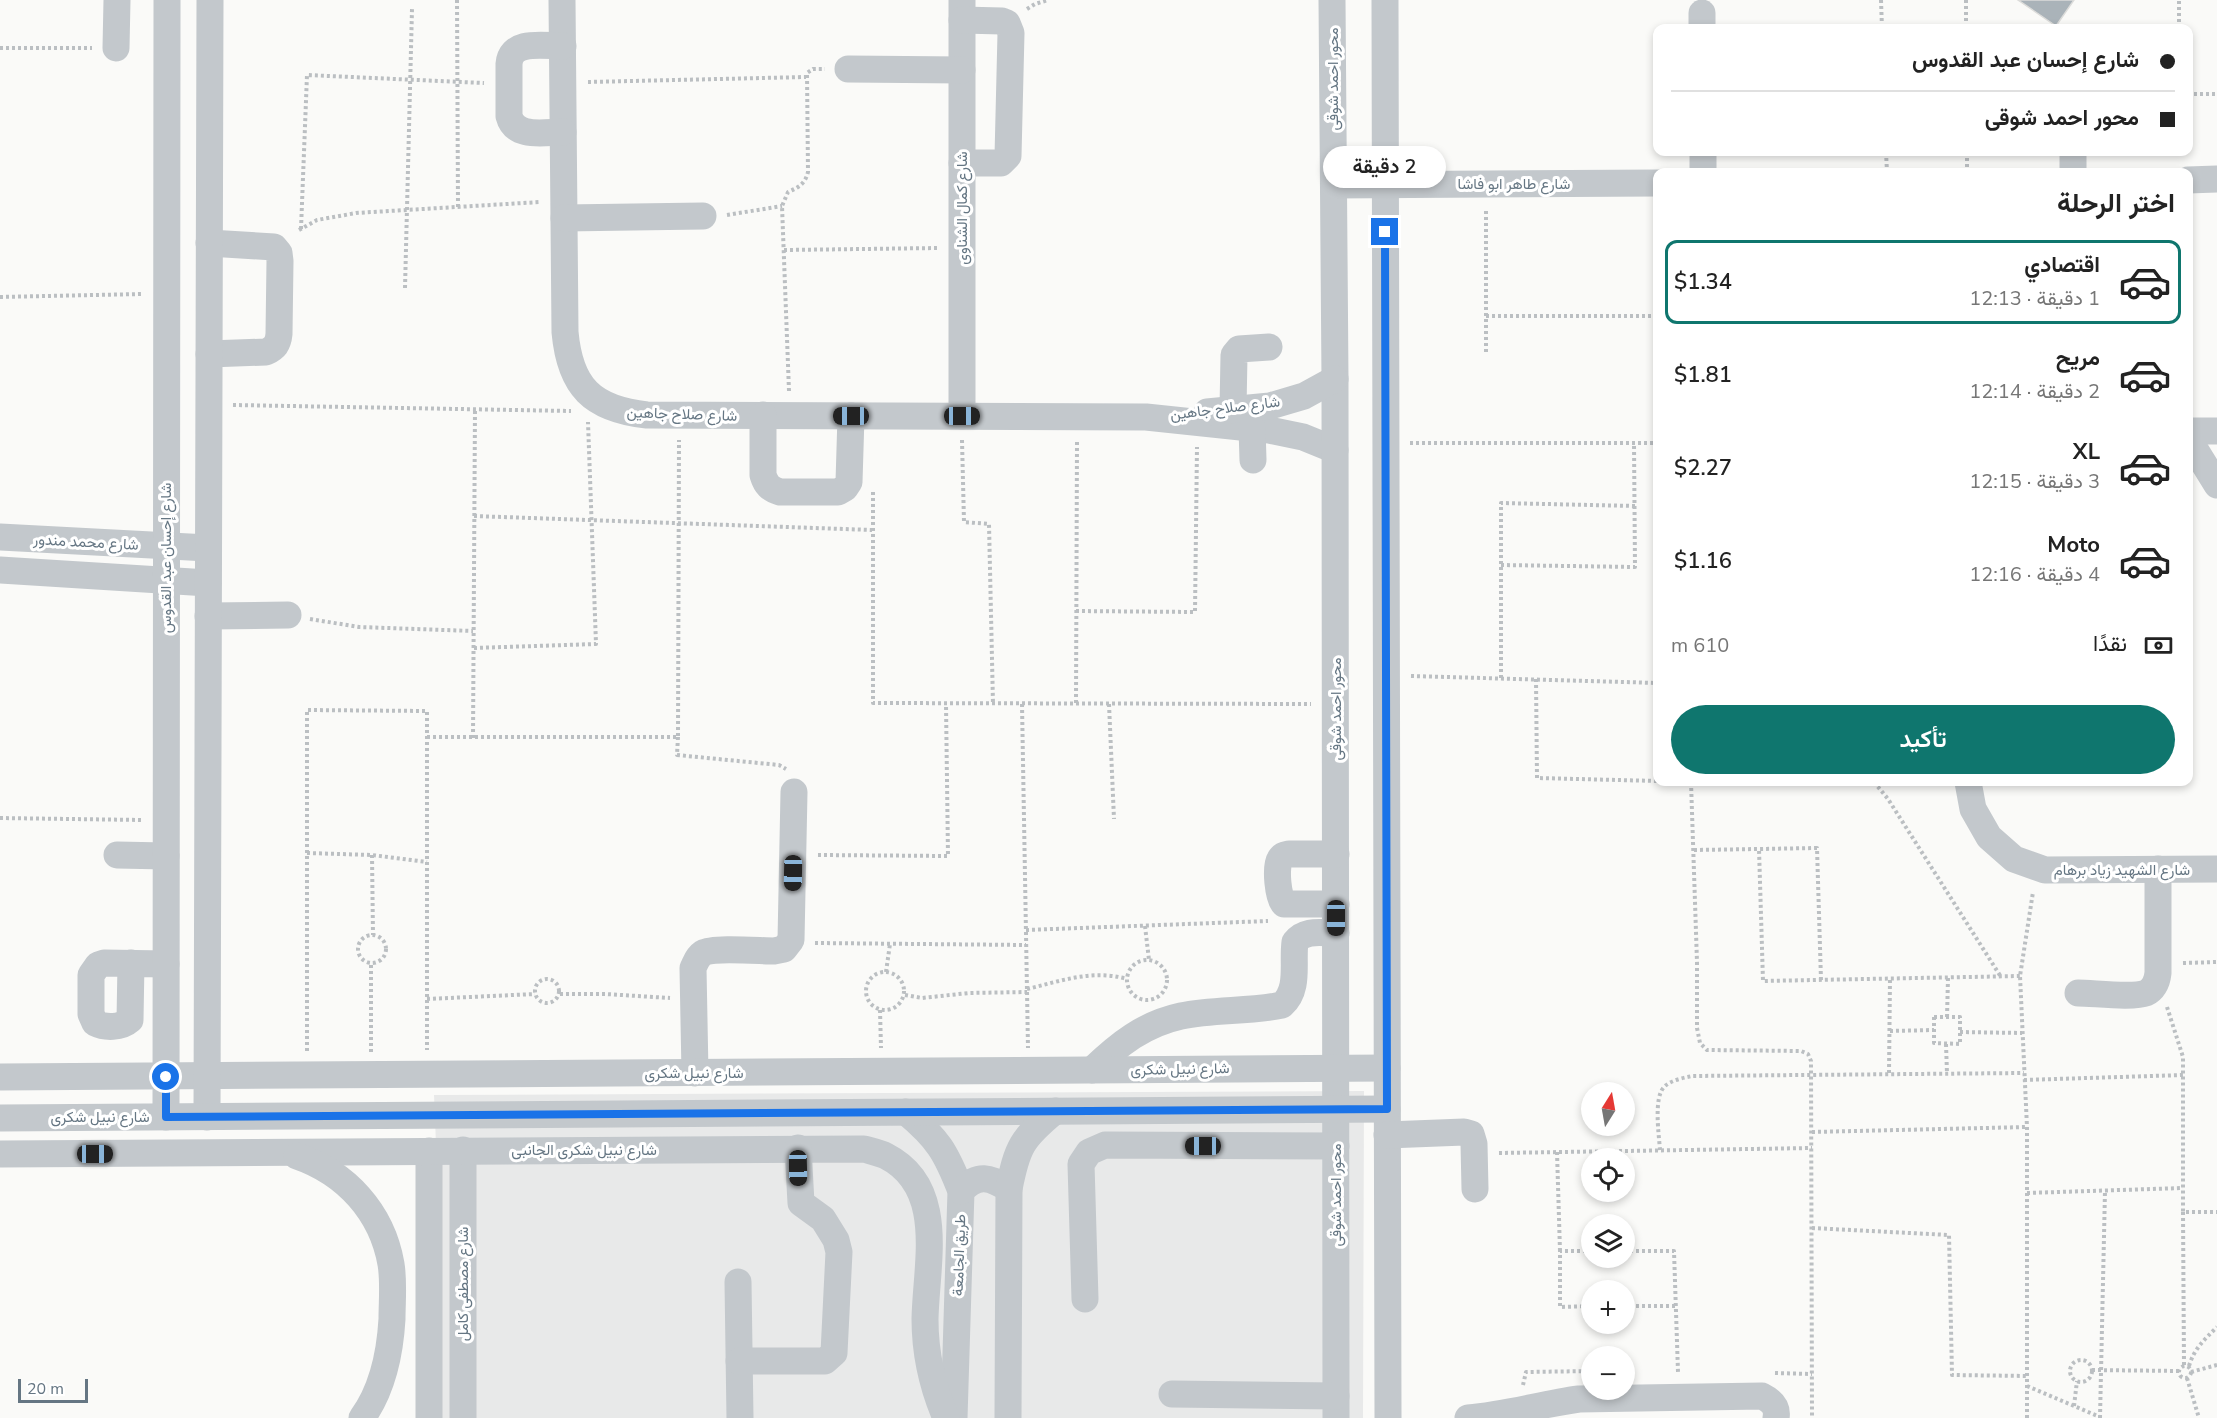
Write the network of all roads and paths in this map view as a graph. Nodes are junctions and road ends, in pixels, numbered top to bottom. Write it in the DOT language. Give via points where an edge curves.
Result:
graph roads {
  1 [pos="117,0"];
  2 [pos="166,0"];
  3 [pos="210,0"];
  4 [pos="457,0"];
  5 [pos="562,0"];
  6 [pos="1332,0"];
  7 [pos="1385,0"];
  8 [pos="1881,0"];
  9 [pos="1966,0"];
  10 [pos="2179,0"];
  11 [pos="411,9"];
  12 [pos="962,10"];
  13 [pos="1882,24"];
  14 [pos="1966,24"];
  15 [pos="2179,24"];
  16 [pos="563,46"];
  17 [pos="0,48"];
  18 [pos="116,48"];
  19 [pos="848,69"];
  20 [pos="962,70"];
  21 [pos="806,77"];
  22 [pos="410,80"];
  23 [pos="456,82"];
  24 [pos="563,83"];
  25 [pos="509,85"];
  26 [pos="2193,94"];
  27 [pos="2217,94"];
  28 [pos="563,132"];
  29 [pos="962,163"];
  30 [pos="2217,179"];
  31 [pos="2193,180"];
  32 [pos="1653,183"];
  33 [pos="1486,184"];
  34 [pos="1334,185"];
  35 [pos="1385,185"];
  36 [pos="782,206"];
  37 [pos="459,207"];
  38 [pos="407,210"];
  39 [pos="564,210"];
  40 [pos="703,216"];
  41 [pos="301,229"];
  42 [pos="209,243"];
  43 [pos="274,247"];
  44 [pos="962,248"];
  45 [pos="784,250"];
  46 [pos="405,288"];
  47 [pos="167,293"];
  48 [pos="0,297"];
  49 [pos="1486,316"];
  50 [pos="1653,316"];
  51 [pos="1269,347"];
  52 [pos="1486,352"];
  53 [pos="209,354"];
  54 [pos="1335,378"];
  55 [pos="209,404"];
  56 [pos="475,409"];
  57 [pos="1233,409"];
  58 [pos="576,412"];
  59 [pos="621,412"];
  60 [pos="679,415"];
  61 [pos="763,416"];
  62 [pos="790,416"];
  63 [pos="851,416"];
  64 [pos="962,416"];
  65 [pos="1077,417"];
  66 [pos="1146,417"];
  67 [pos="1197,423"];
  68 [pos="1252,428"];
  69 [pos="2193,431"];
  70 [pos="2217,431"];
  71 [pos="1634,443"];
  72 [pos="1653,443"];
  73 [pos="1385,444"];
  74 [pos="2193,446"];
  75 [pos="1335,450"];
  76 [pos="1253,460"];
  77 [pos="873,484"];
  78 [pos="2217,485"];
  79 [pos="1635,506"];
  80 [pos="474,516"];
  81 [pos="591,520"];
  82 [pos="679,523"];
  83 [pos="873,530"];
  84 [pos="0,537"];
  85 [pos="167,546"];
  86 [pos="208,548"];
  87 [pos="1501,565"];
  88 [pos="0,570"];
  89 [pos="166,580"];
  90 [pos="208,583"];
  91 [pos="1076,611"];
  92 [pos="288,615"];
  93 [pos="208,616"];
  94 [pos="473,631"];
  95 [pos="474,648"];
  96 [pos="1386,675"];
  97 [pos="1501,678"];
  98 [pos="1536,680"];
  99 [pos="1653,683"];
  100 [pos="946,704"];
  101 [pos="993,704"];
  102 [pos="1022,704"];
  103 [pos="1076,704"];
  104 [pos="1109,704"];
  105 [pos="1336,704"];
  106 [pos="678,737"];
  107 [pos="427,738"];
  108 [pos="473,738"];
  109 [pos="1653,781"];
  110 [pos="1691,786"];
  111 [pos="1877,786"];
  112 [pos="1969,786"];
  113 [pos="794,792"];
  114 [pos="0,818"];
  115 [pos="1114,819"];
  116 [pos="166,820"];
  117 [pos="1759,849"];
  118 [pos="1694,850"];
  119 [pos="308,853"];
  120 [pos="793,854"];
  121 [pos="1336,854"];
  122 [pos="117,855"];
  123 [pos="372,855"];
  124 [pos="166,856"];
  125 [pos="427,862"];
  126 [pos="2158,869"];
  127 [pos="2217,869"];
  128 [pos="2044,870"];
  129 [pos="1284,904"];
  130 [pos="1336,904"];
  131 [pos="1145,926"];
  132 [pos="1026,930"];
  133 [pos="1336,933"];
  134 [pos="373,935"];
  135 [pos="791,940"];
  136 [pos="890,944"];
  137 [pos="1026,945"];
  138 [pos="1149,960"];
  139 [pos="2217,962"];
  140 [pos="132,963"];
  141 [pos="371,963"];
  142 [pos="166,964"];
  143 [pos="886,972"];
  144 [pos="2157,972"];
  145 [pos="2020,976"];
  146 [pos="2001,977"];
  147 [pos="1890,978"];
  148 [pos="1948,978"];
  149 [pos="1127,979"];
  150 [pos="1821,980"];
  151 [pos="1027,991"];
  152 [pos="2078,993"];
  153 [pos="535,994"];
  154 [pos="560,994"];
  155 [pos="905,995"];
  156 [pos="427,999"];
  157 [pos="694,1001"];
  158 [pos="880,1010"];
  159 [pos="1947,1017"];
  160 [pos="1934,1030"];
  161 [pos="1890,1031"];
  162 [pos="1960,1032"];
  163 [pos="2023,1033"];
  164 [pos="1946,1044"];
  165 [pos="1336,1068"];
  166 [pos="1387,1068"];
  167 [pos="1092,1070"];
  168 [pos="1143,1070"];
  169 [pos="1028,1071"];
  170 [pos="881,1072"];
  171 [pos="695,1073"];
  172 [pos="1889,1073"];
  173 [pos="1947,1073"];
  174 [pos="2024,1073"];
  175 [pos="1810,1074"];
  176 [pos="308,1075"];
  177 [pos="370,1075"];
  178 [pos="427,1075"];
  179 [pos="2183,1075"];
  180 [pos="207,1076"];
  181 [pos="0,1077"];
  182 [pos="166,1077"];
  183 [pos="2024,1080"];
  184 [pos="1336,1109"];
  185 [pos="1387,1109"];
  186 [pos="1055,1111"];
  187 [pos="1144,1111"];
  188 [pos="906,1112"];
  189 [pos="600,1114"];
  190 [pos="166,1117"];
  191 [pos="207,1117"];
  192 [pos="0,1118"];
  193 [pos="2026,1127"];
  194 [pos="1812,1132"];
  195 [pos="1387,1136"];
  196 [pos="1336,1146"];
  197 [pos="798,1148"];
  198 [pos="1812,1148"];
  199 [pos="600,1149"];
  200 [pos="463,1150"];
  201 [pos="1659,1150"];
  202 [pos="429,1151"];
  203 [pos="284,1152"];
  204 [pos="1557,1152"];
  205 [pos="1474,1153"];
  206 [pos="0,1154"];
  207 [pos="2183,1188"];
  208 [pos="1009,1189"];
  209 [pos="1475,1189"];
  210 [pos="961,1191"];
  211 [pos="2105,1191"];
  212 [pos="2027,1193"];
  213 [pos="2183,1212"];
  214 [pos="2217,1212"];
  215 [pos="1812,1228"];
  216 [pos="1560,1251"];
  217 [pos="1581,1251"];
  218 [pos="1635,1251"];
  219 [pos="738,1282"];
  220 [pos="1085,1299"];
  221 [pos="1581,1306"];
  222 [pos="1635,1306"];
  223 [pos="1676,1306"];
  224 [pos="429,1323"];
  225 [pos="463,1323"];
  226 [pos="2217,1328"];
  227 [pos="739,1361"];
  228 [pos="2217,1365"];
  229 [pos="2187,1366"];
  230 [pos="2092,1370"];
  231 [pos="2102,1371"];
  232 [pos="2179,1371"];
  233 [pos="1678,1372"];
  234 [pos="2191,1372"];
  235 [pos="2027,1377"];
  236 [pos="2187,1377"];
  237 [pos="2077,1381"];
  238 [pos="2027,1386"];
  239 [pos="1172,1394"];
  240 [pos="2074,1406"];
  241 [pos="1336,1407"];
  242 [pos="1603,1408"];
  243 [pos="362,1418"];
  244 [pos="429,1418"];
  245 [pos="463,1418"];
  246 [pos="740,1418"];
  247 [pos="946,1418"];
  248 [pos="954,1418"];
  249 [pos="1008,1418"];
  250 [pos="1389,1418"];
  251 [pos="1468,1418"];
  252 [pos="1776,1418"];
  253 [pos="1812,1418"];
  254 [pos="2027,1418"];
  255 [pos="2100,1418"];
  256 [pos="2199,1418"];
  1 -- 18 [label="street"];
  2 -- 47 [label="street, شارع إحسان عبد القدوس"];
  3 -- 42 [label="street"];
  4 -- 23 [label="path"];
  5 -- 16 [label="street, شارع صلاح جاهين"];
  6 -- 34 [label="street, محور احمد شوقى"];
  7 -- 35 [label="street"];
  8 -- 13 [label="path"];
  9 -- 14 [label="path"];
  10 -- 15 [label="path"];
  11 -- 22 [label="path"];
  12 -- 20 [label="street, شارع كمال الشناوى"];
  12 -- 29 [label="street" via="1007,23 1011,33 1008,156 1001,163"];
  16 -- 24 [label="street, شارع صلاح جاهين"];
  16 -- 25 [label="street" via="522,46 514,50 509,56"];
  17 -- 18 [label="path"];
  19 -- 20 [label="street"];
  19 -- 21 [label="path" via="813,69"];
  20 -- 29 [label="street, شارع كمال الشناوى"];
  21 -- 24 [label="path"];
  21 -- 36 [label="path" via="808,172 800,187 788,192"];
  22 -- 23 [label="path"];
  22 -- 38 [label="path"];
  22 -- 41 [label="path" via="307,75"];
  23 -- 25 [label="path"];
  23 -- 37 [label="path"];
  24 -- 28 [label="street, شارع صلاح جاهين"];
  25 -- 28 [label="street" via="511,124 518,130"];
  26 -- 27 [label="path"];
  28 -- 39 [label="street, شارع صلاح جاهين"];
  29 -- 44 [label="street, شارع كمال الشناوى"];
  30 -- 31 [label="street"];
  32 -- 33 [label="street, شارع طاهر ابو فاشا"];
  33 -- 35 [label="street, شارع طاهر ابو فاشا"];
  33 -- 49 [label="path"];
  34 -- 35 [label="street, شارع طاهر ابو فاشا"];
  34 -- 54 [label="street, محور احمد شوقى"];
  35 -- 73 [label="street"];
  36 -- 40 [label="path"];
  36 -- 45 [label="path"];
  37 -- 38 [label="path"];
  37 -- 39 [label="path"];
  38 -- 41 [label="path" via="336,216"];
  38 -- 46 [label="path"];
  39 -- 40 [label="street"];
  39 -- 59 [label="street, شارع صلاح جاهين" via="567,358 578,382 597,401"];
  41 -- 43 [label="path"];
  42 -- 43 [label="street"];
  42 -- 53 [label="street"];
  43 -- 53 [label="street" via="280,261 278,342 266,352"];
  44 -- 45 [label="path"];
  44 -- 64 [label="street, شارع كمال الشناوى"];
  45 -- 62 [label="path"];
  47 -- 48 [label="path"];
  47 -- 85 [label="street, شارع إحسان عبد القدوس"];
  49 -- 50 [label="path"];
  49 -- 52 [label="path"];
  51 -- 57 [label="street" via="1239,349 1234,355"];
  53 -- 55 [label="street"];
  54 -- 57 [label="street, شارع صلاح جاهين" via="1304,396 1270,406"];
  54 -- 75 [label="street, محور احمد شوقى"];
  55 -- 56 [label="path"];
  55 -- 86 [label="street"];
  56 -- 58 [label="path"];
  56 -- 80 [label="path"];
  57 -- 66 [label="street, شارع صلاح جاهين"];
  59 -- 60 [label="street, شارع صلاح جاهين"];
  59 -- 81 [label="path" via="588,412"];
  60 -- 61 [label="street, شارع صلاح جاهين"];
  60 -- 82 [label="path"];
  61 -- 62 [label="street, شارع صلاح جاهين"];
  61 -- 63 [label="street" via="765,483 780,492 838,492 849,482"];
  62 -- 63 [label="street, شارع صلاح جاهين"];
  63 -- 64 [label="street, شارع صلاح جاهين"];
  64 -- 65 [label="street, شارع صلاح جاهين"];
  64 -- 101 [label="path" via="964,522 989,524"];
  65 -- 66 [label="street, شارع صلاح جاهين"];
  65 -- 91 [label="path"];
  66 -- 67 [label="street, شارع صلاح جاهين"];
  67 -- 68 [label="street, شارع صلاح جاهين"];
  67 -- 91 [label="path" via="1195,612"];
  68 -- 75 [label="street, شارع صلاح جاهين" via="1303,437"];
  68 -- 76 [label="street"];
  69 -- 70 [label="street"];
  71 -- 72 [label="path"];
  71 -- 73 [label="path"];
  71 -- 79 [label="path"];
  73 -- 96 [label="street"];
  74 -- 78 [label="street"];
  75 -- 105 [label="street, محور احمد شوقى"];
  77 -- 83 [label="path"];
  79 -- 87 [label="path" via="1501,504"];
  79 -- 87 [label="path" via="1635,567"];
  80 -- 81 [label="path"];
  80 -- 94 [label="path"];
  81 -- 82 [label="path"];
  81 -- 95 [label="path" via="596,644"];
  82 -- 83 [label="path"];
  82 -- 106 [label="path"];
  83 -- 100 [label="path" via="873,704"];
  84 -- 85 [label="street, شارع محمد مندور"];
  85 -- 86 [label="street, شارع محمد مندور"];
  85 -- 89 [label="street, شارع إحسان عبد القدوس"];
  86 -- 90 [label="street"];
  87 -- 97 [label="path"];
  88 -- 89 [label="street"];
  89 -- 90 [label="street"];
  89 -- 116 [label="street, شارع إحسان عبد القدوس"];
  90 -- 93 [label="street"];
  91 -- 103 [label="path"];
  92 -- 93 [label="street"];
  92 -- 94 [label="path" via="359,627"];
  93 -- 180 [label="street"];
  94 -- 95 [label="path"];
  95 -- 108 [label="path"];
  96 -- 97 [label="path"];
  96 -- 166 [label="street"];
  97 -- 98 [label="path"];
  98 -- 99 [label="path"];
  98 -- 109 [label="path" via="1537,778"];
  100 -- 101 [label="path"];
  100 -- 120 [label="path" via="948,856"];
  101 -- 102 [label="path"];
  102 -- 103 [label="path"];
  102 -- 132 [label="path"];
  103 -- 104 [label="path"];
  104 -- 105 [label="path"];
  104 -- 115 [label="path"];
  105 -- 121 [label="street, محور احمد شوقى"];
  106 -- 108 [label="path"];
  106 -- 113 [label="path" via="677,755 779,765 786,770"];
  107 -- 108 [label="path"];
  107 -- 119 [label="path" via="427,711 308,710"];
  107 -- 125 [label="path"];
  110 -- 118 [label="path"];
  111 -- 146 [label="path"];
  112 -- 128 [label="street, شارع الشهيد زياد برهام" via="1973,809 1989,837 2014,859"];
  113 -- 120 [label="street"];
  114 -- 116 [label="path"];
  116 -- 124 [label="street, شارع إحسان عبد القدوس"];
  117 -- 118 [label="path"];
  117 -- 150 [label="path" via="1817,848"];
  117 -- 150 [label="path" via="1763,981"];
  118 -- 175 [label="path" via="1700,1043 1707,1050 1801,1051 1808,1054"];
  119 -- 123 [label="path"];
  119 -- 176 [label="path"];
  120 -- 135 [label="street"];
  121 -- 129 [label="street" via="1283,855 1278,866 1279,894"];
  121 -- 130 [label="street, محور احمد شوقى"];
  122 -- 124 [label="street"];
  123 -- 125 [label="path"];
  123 -- 134 [label="path"];
  124 -- 142 [label="street, شارع إحسان عبد القدوس"];
  125 -- 156 [label="path"];
  126 -- 127 [label="street, شارع الشهيد زياد برهام"];
  126 -- 128 [label="street, شارع الشهيد زياد برهام"];
  126 -- 144 [label="street"];
  128 -- 145 [label="path" via="2033,892"];
  129 -- 130 [label="street"];
  129 -- 131 [label="path" via="1275,917 1264,922"];
  130 -- 133 [label="street, محور احمد شوقى"];
  131 -- 132 [label="path"];
  131 -- 138 [label="path"];
  132 -- 137 [label="path"];
  133 -- 165 [label="street, محور احمد شوقى"];
  133 -- 167 [label="street" via="1299,936 1295,942 1293,988 1282,1005 1182,1016 1148,1027 1118,1045"];
  134 -- 141 [label="path" via="362,939 358,951 360,957"];
  134 -- 141 [label="path" via="387,947 382,959"];
  135 -- 136 [label="path"];
  135 -- 157 [label="street" via="784,949 774,951 705,952 693,968"];
  136 -- 137 [label="path"];
  136 -- 143 [label="path"];
  137 -- 151 [label="path"];
  138 -- 149 [label="path" via="1134,965"];
  138 -- 149 [label="path" via="1166,974 1167,982 1160,995 1138,998 1128,987"];
  139 -- 144 [label="path"];
  140 -- 142 [label="street"];
  141 -- 177 [label="path"];
  142 -- 182 [label="street, شارع إحسان عبد القدوس"];
  143 -- 155 [label="path" via="903,982"];
  143 -- 158 [label="path" via="873,976 866,988 869,1002"];
  144 -- 152 [label="street" via="2146,993"];
  144 -- 179 [label="path" via="2183,1057"];
  145 -- 146 [label="path"];
  145 -- 163 [label="path"];
  146 -- 148 [label="path"];
  147 -- 148 [label="path"];
  147 -- 150 [label="path"];
  147 -- 161 [label="path"];
  148 -- 159 [label="path"];
  149 -- 151 [label="path" via="1090,974"];
  151 -- 155 [label="path" via="931,998"];
  151 -- 169 [label="path"];
  153 -- 154 [label="path" via="548,1004"];
  153 -- 154 [label="path" via="537,984 547,979 557,983"];
  153 -- 156 [label="path"];
  154 -- 157 [label="path"];
  155 -- 158 [label="path" via="893,1009"];
  156 -- 178 [label="path"];
  157 -- 171 [label="street"];
  158 -- 170 [label="path"];
  159 -- 160 [label="path" via="1934,1017"];
  159 -- 162 [label="path" via="1960,1017"];
  160 -- 161 [label="path"];
  160 -- 164 [label="path" via="1934,1043"];
  161 -- 172 [label="path"];
  162 -- 163 [label="path"];
  162 -- 164 [label="path" via="1960,1044"];
  163 -- 174 [label="path"];
  164 -- 173 [label="path"];
  165 -- 166 [label="street, شارع نبيل شكرى"];
  165 -- 168 [label="street, شارع نبيل شكرى"];
  165 -- 184 [label="street, محور احمد شوقى"];
  166 -- 185 [label="street"];
  167 -- 168 [label="street, شارع نبيل شكرى"];
  167 -- 169 [label="street, شارع نبيل شكرى"];
  168 -- 187 [label="street"];
  169 -- 170 [label="street, شارع نبيل شكرى"];
  170 -- 171 [label="street, شارع نبيل شكرى"];
  171 -- 178 [label="street, شارع نبيل شكرى"];
  172 -- 173 [label="path"];
  172 -- 175 [label="path"];
  173 -- 174 [label="path"];
  174 -- 183 [label="path"];
  175 -- 194 [label="path"];
  175 -- 201 [label="path" via="1692,1076 1664,1086 1658,1098"];
  176 -- 177 [label="street, شارع نبيل شكرى"];
  176 -- 180 [label="street, شارع نبيل شكرى"];
  177 -- 178 [label="street, شارع نبيل شكرى"];
  179 -- 183 [label="path"];
  179 -- 207 [label="path"];
  180 -- 182 [label="street, شارع نبيل شكرى"];
  180 -- 191 [label="street"];
  181 -- 182 [label="street, شارع نبيل شكرى"];
  182 -- 190 [label="street, شارع إحسان عبد القدوس"];
  183 -- 193 [label="path"];
  184 -- 185 [label="street, شارع نبيل شكرى"];
  184 -- 187 [label="street, شارع نبيل شكرى"];
  184 -- 196 [label="street, محور احمد شوقى"];
  185 -- 195 [label="street"];
  186 -- 187 [label="street, شارع نبيل شكرى"];
  186 -- 188 [label="street, شارع نبيل شكرى"];
  186 -- 208 [label="street" via="1030,1131 1015,1158"];
  188 -- 189 [label="street, شارع نبيل شكرى"];
  188 -- 210 [label="street, طريق الجامعة" via="931,1132 949,1160"];
  189 -- 191 [label="street, شارع نبيل شكرى"];
  189 -- 199 [label="street"];
  190 -- 191 [label="street, شارع نبيل شكرى"];
  190 -- 192 [label="street, شارع نبيل شكرى"];
  193 -- 194 [label="path"];
  193 -- 212 [label="path"];
  194 -- 198 [label="path"];
  195 -- 205 [label="street" via="1464,1132 1471,1134"];
  195 -- 250 [label="street"];
  196 -- 220 [label="street" via="1096,1147 1081,1164"];
  196 -- 241 [label="street, محور احمد شوقى"];
  197 -- 199 [label="street, شارع نبيل شكرى الجانبى"];
  197 -- 227 [label="street" via="801,1203 824,1219 839,1252 834,1353 825,1361"];
  197 -- 247 [label="street, شارع نبيل شكرى الجانبى" via="864,1149 886,1156 905,1169 920,1188 928,1209 927,1344"];
  198 -- 201 [label="path"];
  198 -- 215 [label="path"];
  199 -- 200 [label="street, شارع نبيل شكرى الجانبى"];
  200 -- 202 [label="street, شارع نبيل شكرى الجانبى"];
  200 -- 225 [label="street, شارع مصطفى كامل"];
  201 -- 204 [label="path"];
  202 -- 203 [label="street, شارع نبيل شكرى الجانبى"];
  202 -- 224 [label="street"];
  203 -- 206 [label="street, شارع نبيل شكرى الجانبى"];
  203 -- 243 [label="street" via="316,1162 344,1180 366,1203 382,1232 391,1264 391,1330 382,1379"];
  204 -- 205 [label="path"];
  204 -- 216 [label="path"];
  205 -- 209 [label="street"];
  207 -- 211 [label="path"];
  207 -- 213 [label="path"];
  208 -- 210 [label="street" via="987,1178 977,1179"];
  208 -- 249 [label="street"];
  210 -- 248 [label="street, طريق الجامعة"];
  211 -- 212 [label="path"];
  211 -- 231 [label="path"];
  212 -- 235 [label="path"];
  213 -- 214 [label="path"];
  213 -- 229 [label="path"];
  215 -- 235 [label="path" via="1949,1235 1952,1375"];
  215 -- 253 [label="path"];
  216 -- 217 [label="path"];
  216 -- 221 [label="path" via="1560,1307"];
  218 -- 223 [label="path" via="1674,1251"];
  219 -- 227 [label="street"];
  222 -- 223 [label="path"];
  223 -- 233 [label="path"];
  224 -- 225 [label="street"];
  224 -- 244 [label="street"];
  225 -- 245 [label="street, شارع مصطفى كامل"];
  226 -- 229 [label="path" via="2197,1347"];
  227 -- 246 [label="street"];
  228 -- 234 [label="path"];
  229 -- 232 [label="path"];
  229 -- 234 [label="path"];
  230 -- 231 [label="path"];
  230 -- 237 [label="path" via="2087,1380"];
  230 -- 237 [label="path" via="2086,1361 2074,1362 2070,1372"];
  231 -- 232 [label="path"];
  231 -- 255 [label="path"];
  232 -- 236 [label="path" via="2180,1376"];
  234 -- 236 [label="path"];
  235 -- 238 [label="path"];
  236 -- 256 [label="path"];
  237 -- 240 [label="path"];
  238 -- 240 [label="path"];
  238 -- 254 [label="path"];
  239 -- 241 [label="street"];
  240 -- 255 [label="path"];
  242 -- 251 [label="street" via="1553,1403"];
  242 -- 252 [label="street" via="1762,1396 1771,1400"];
}
